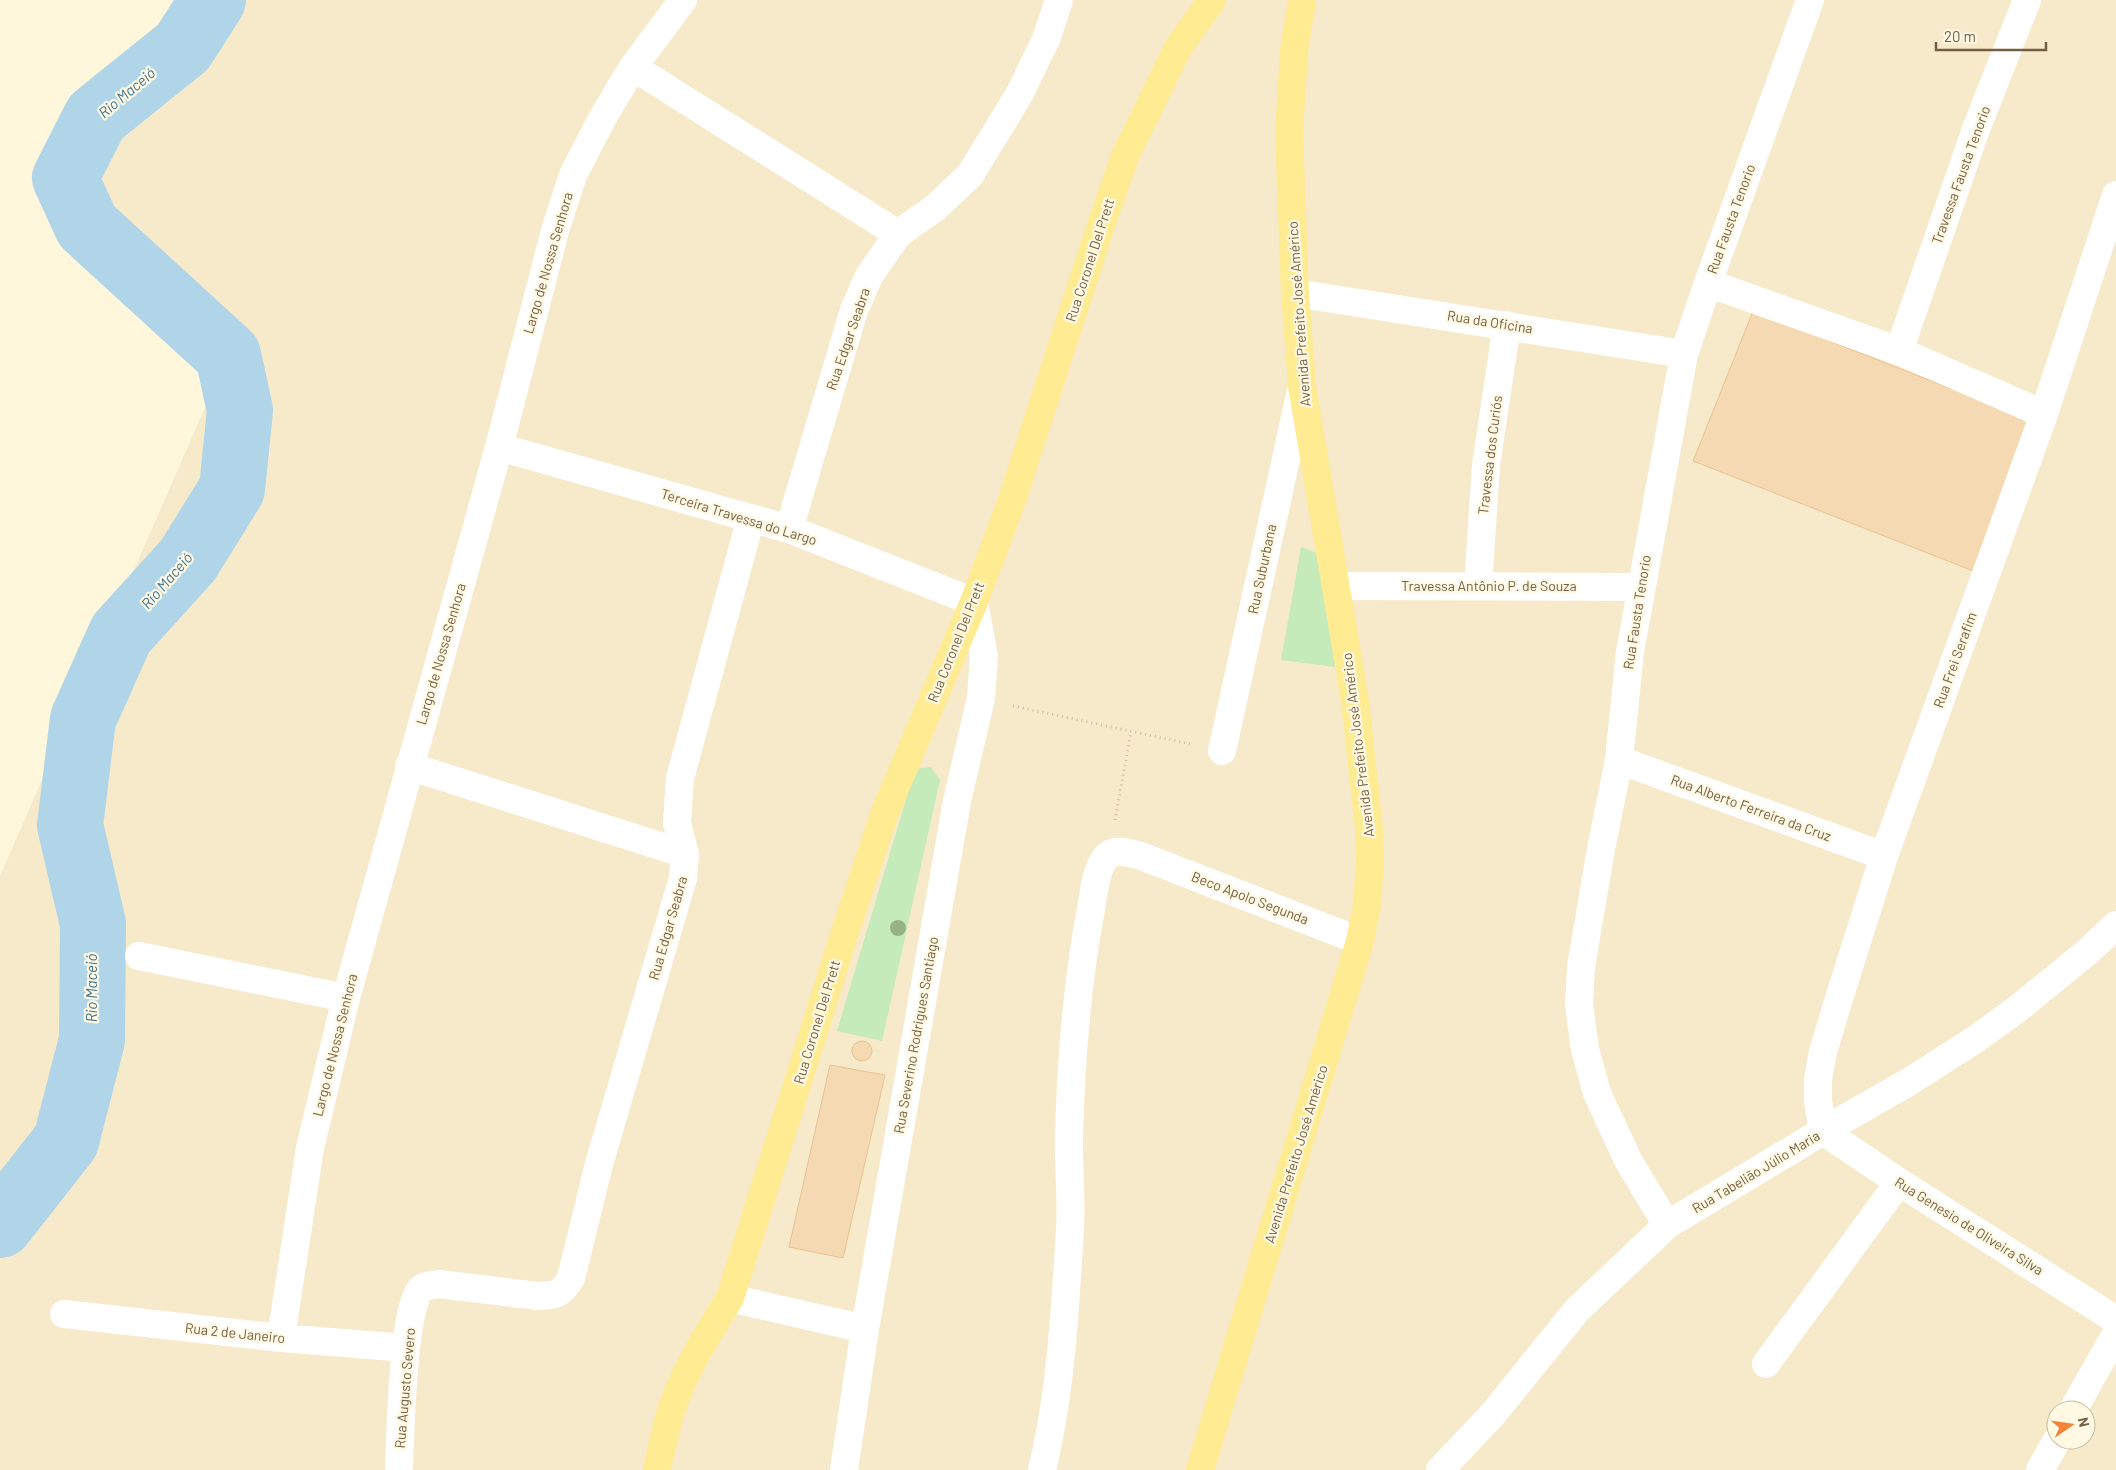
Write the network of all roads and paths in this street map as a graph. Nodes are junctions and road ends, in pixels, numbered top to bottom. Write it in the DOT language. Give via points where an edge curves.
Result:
graph roads {
  1 [pos="683,0"];
  2 [pos="1059,0"];
  3 [pos="1212,0"];
  4 [pos="1302,0"];
  5 [pos="1810,0"];
  6 [pos="2027,0"];
  7 [pos="633,67"];
  8 [pos="2116,195"];
  9 [pos="898,234"];
  10 [pos="1708,283"];
  11 [pos="1295,293"];
  12 [pos="1508,325"];
  13 [pos="1899,351"];
  14 [pos="1684,354"];
  15 [pos="1302,386"];
  16 [pos="2044,414"];
  17 [pos="499,447"];
  18 [pos="751,518"];
  19 [pos="789,528"];
  20 [pos="1337,586"];
  21 [pos="1478,586"];
  22 [pos="1641,587"];
  23 [pos="974,602"];
  24 [pos="981,698"];
  25 [pos="1131,732"];
  26 [pos="1222,751"];
  27 [pos="1618,760"];
  28 [pos="409,766"];
  29 [pos="684,854"];
  30 [pos="1108,855"];
  31 [pos="1884,856"];
  32 [pos="2116,925"];
  33 [pos="1360,941"];
  34 [pos="139,956"];
  35 [pos="346,998"];
  36 [pos="1823,1131"];
  37 [pos="1899,1182"];
  38 [pos="1667,1225"];
  39 [pos="460,1286"];
  40 [pos="730,1298"];
  41 [pos="64,1314"];
  42 [pos="2116,1320"];
  43 [pos="864,1329"];
  44 [pos="2116,1334"];
  45 [pos="281,1338"];
  46 [pos="406,1348"];
  47 [pos="1766,1364"];
  48 [pos="2079,1400"];
  49 [pos="2051,1450"];
  50 [pos="399,1470"];
  51 [pos="657,1470"];
  52 [pos="844,1470"];
  53 [pos="1042,1470"];
  54 [pos="1200,1470"];
  55 [pos="1440,1470"];
  56 [pos="2040,1470"];
  1 -- 7 [label="street, Largo de Nossa Senhora"];
  2 -- 9 [label="street, Rua Edgar Seabra" via="1047,37 1020,93 970,175 935,208"];
  3 -- 23 [label="main road, Rua Coronel Del Prett" via="1179,46 1126,156 1011,503"];
  4 -- 11 [label="main road, Avenida Prefeito José Américo" via="1294,51 1289,132"];
  5 -- 10 [label="street, Rua Fausta Tenorio"];
  6 -- 13 [label="street, Travessa Fausta Tenorio" via="1976,129"];
  7 -- 9 [label="street"];
  7 -- 17 [label="street, Largo de Nossa Senhora" via="573,175 556,227"];
  8 -- 16 [label="street, Rua Frei Serafim"];
  9 -- 19 [label="street, Rua Edgar Seabra" via="869,276 854,310"];
  10 -- 13 [label="street"];
  10 -- 14 [label="street, Rua Fausta Tenorio"];
  11 -- 12 [label="street, Rua da Oficina"];
  11 -- 15 [label="main road, Avenida Prefeito José Américo"];
  12 -- 14 [label="street, Rua da Oficina"];
  12 -- 21 [label="street, Travessa dos Curiós" via="1486,465"];
  13 -- 16 [label="street"];
  14 -- 22 [label="street, Rua Fausta Tenorio"];
  15 -- 20 [label="main road, Avenida Prefeito José Américo"];
  15 -- 26 [label="street, Rua Suburbana"];
  16 -- 31 [label="street, Rua Frei Serafim"];
  17 -- 18 [label="street, Terceira Travessa do Largo"];
  17 -- 28 [label="street, Largo de Nossa Senhora"];
  18 -- 19 [label="street, Terceira Travessa do Largo"];
  18 -- 29 [label="street, Rua Edgar Seabra" via="680,778 677,823"];
  19 -- 23 [label="street, Terceira Travessa do Largo"];
  20 -- 21 [label="street, Travessa Antônio P. de Souza"];
  20 -- 33 [label="main road, Avenida Prefeito José Américo" via="1355,701 1369,829 1368,896"];
  21 -- 22 [label="street, Travessa Antônio P. de Souza"];
  22 -- 27 [label="street, Rua Fausta Tenorio"];
  23 -- 24 [label="street, Rua Severino Rodrigues Santiago" via="984,656"];
  23 -- 40 [label="main road, Rua Coronel Del Prett" via="885,812"];
  24 -- 25 [label="path"];
  24 -- 43 [label="street, Rua Severino Rodrigues Santiago" via="957,801"];
  25 -- 26 [label="path"];
  25 -- 30 [label="path"];
  27 -- 31 [label="street, Rua Alberto Ferreira da Cruz"];
  27 -- 38 [label="street, Rua Fausta Tenorio" via="1581,967 1579,1005 1585,1049 1597,1092 1629,1162"];
  28 -- 29 [label="street"];
  28 -- 35 [label="street, Largo de Nossa Senhora"];
  29 -- 39 [label="street, Rua Edgar Seabra" via="679,895 599,1164 571,1278 564,1289 537,1296"];
  30 -- 33 [label="street, Beco Apolo Segunda" via="1122,852 1141,856"];
  30 -- 53 [label="street" via="1094,892 1073,1039 1069,1246 1050,1436"];
  31 -- 36 [label="street, Rua Frei Serafim" via="1823,1052 1818,1101"];
  32 -- 36 [label="street, Rua Tabelião Júlio Maria" via="2086,953 1976,1039 1908,1083"];
  33 -- 54 [label="main road, Avenida Prefeito José Américo"];
  34 -- 35 [label="street"];
  35 -- 45 [label="street, Largo de Nossa Senhora" via="310,1148"];
  36 -- 37 [label="street, Rua Genesio de Oliveira Silva"];
  36 -- 38 [label="street, Rua Tabelião Júlio Maria"];
  37 -- 42 [label="street, Rua Genesio de Oliveira Silva"];
  37 -- 47 [label="street"];
  38 -- 55 [label="street, Rua Tabelião Júlio Maria" via="1577,1310 1493,1414"];
  39 -- 46 [label="street, Rua Augusto Severo" via="439,1284 421,1289 414,1302"];
  40 -- 43 [label="street"];
  40 -- 51 [label="main road, Rua Coronel Del Prett" via="686,1375 670,1413"];
  41 -- 45 [label="street, Rua 2 de Janeiro"];
  43 -- 52 [label="street, Rua Severino Rodrigues Santiago"];
  44 -- 48 [label="street"];
  45 -- 46 [label="street, Rua 2 de Janeiro"];
  46 -- 50 [label="street, Rua Augusto Severo"];
  49 -- 56 [label="street"];
}
